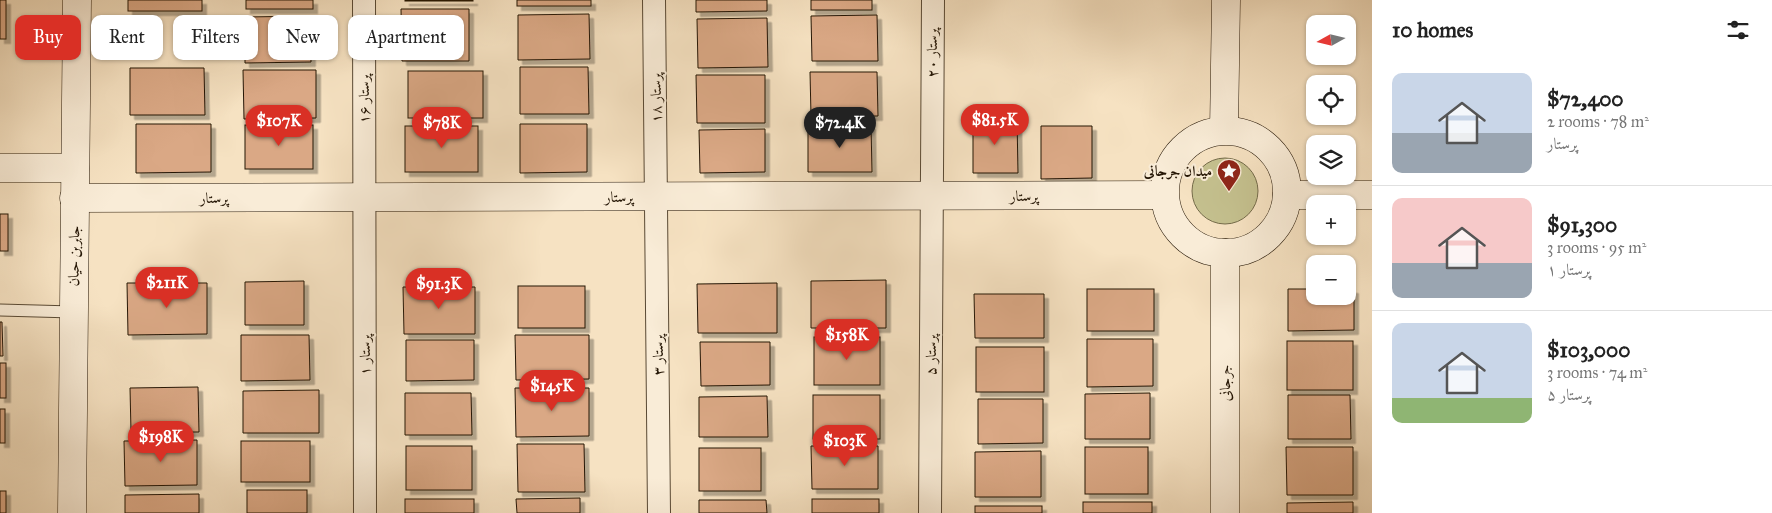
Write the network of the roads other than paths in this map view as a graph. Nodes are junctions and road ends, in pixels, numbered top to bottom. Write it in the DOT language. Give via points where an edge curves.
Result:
graph roads {
  1 [pos="77,0"];
  2 [pos="364,0"];
  3 [pos="654,0"];
  4 [pos="933,0"];
  5 [pos="1226,0"];
  6 [pos="1224,130"];
  7 [pos="0,168"];
  8 [pos="75,168"];
  9 [pos="1164,195"];
  10 [pos="1287,195"];
  11 [pos="1372,195"];
  12 [pos="932,196"];
  13 [pos="657,197"];
  14 [pos="74,198"];
  15 [pos="364,198"];
  16 [pos="1225,254"];
  17 [pos="0,310"];
  18 [pos="73,312"];
  19 [pos="72,513"];
  20 [pos="365,513"];
  21 [pos="659,513"];
  22 [pos="930,513"];
  23 [pos="1225,513"];
  1 -- 8 [label="street, جابربن حیان"];
  2 -- 15 [label="street, پرستار ۱۶"];
  3 -- 13 [label="street, پرستار ۱۸"];
  4 -- 12 [label="street, پرستار ۲۰"];
  5 -- 6 [label="street"];
  6 -- 9 [label="street" via="1196,138 1174,158 1166,176"];
  6 -- 10 [label="street" via="1256,138 1270,149 1286,178"];
  7 -- 8 [label="street"];
  8 -- 14 [label="street, جابربن حیان"];
  9 -- 12 [label="street, پرستار"];
  9 -- 16 [label="street" via="1168,213 1177,230 1207,251"];
  10 -- 11 [label="street"];
  10 -- 16 [label="street" via="1283,213 1274,230 1260,243 1244,251"];
  12 -- 13 [label="street, پرستار"];
  12 -- 22 [label="street, پرستار ۵"];
  13 -- 15 [label="street, پرستار"];
  13 -- 21 [label="street, پرستار ۳"];
  14 -- 15 [label="street, پرستار"];
  14 -- 18 [label="street, جابربن حیان"];
  15 -- 20 [label="street, پرستار ۱"];
  16 -- 23 [label="street, جرجانی"];
  17 -- 18 [label="lane"];
  18 -- 19 [label="street, جابربن حیان"];
}
